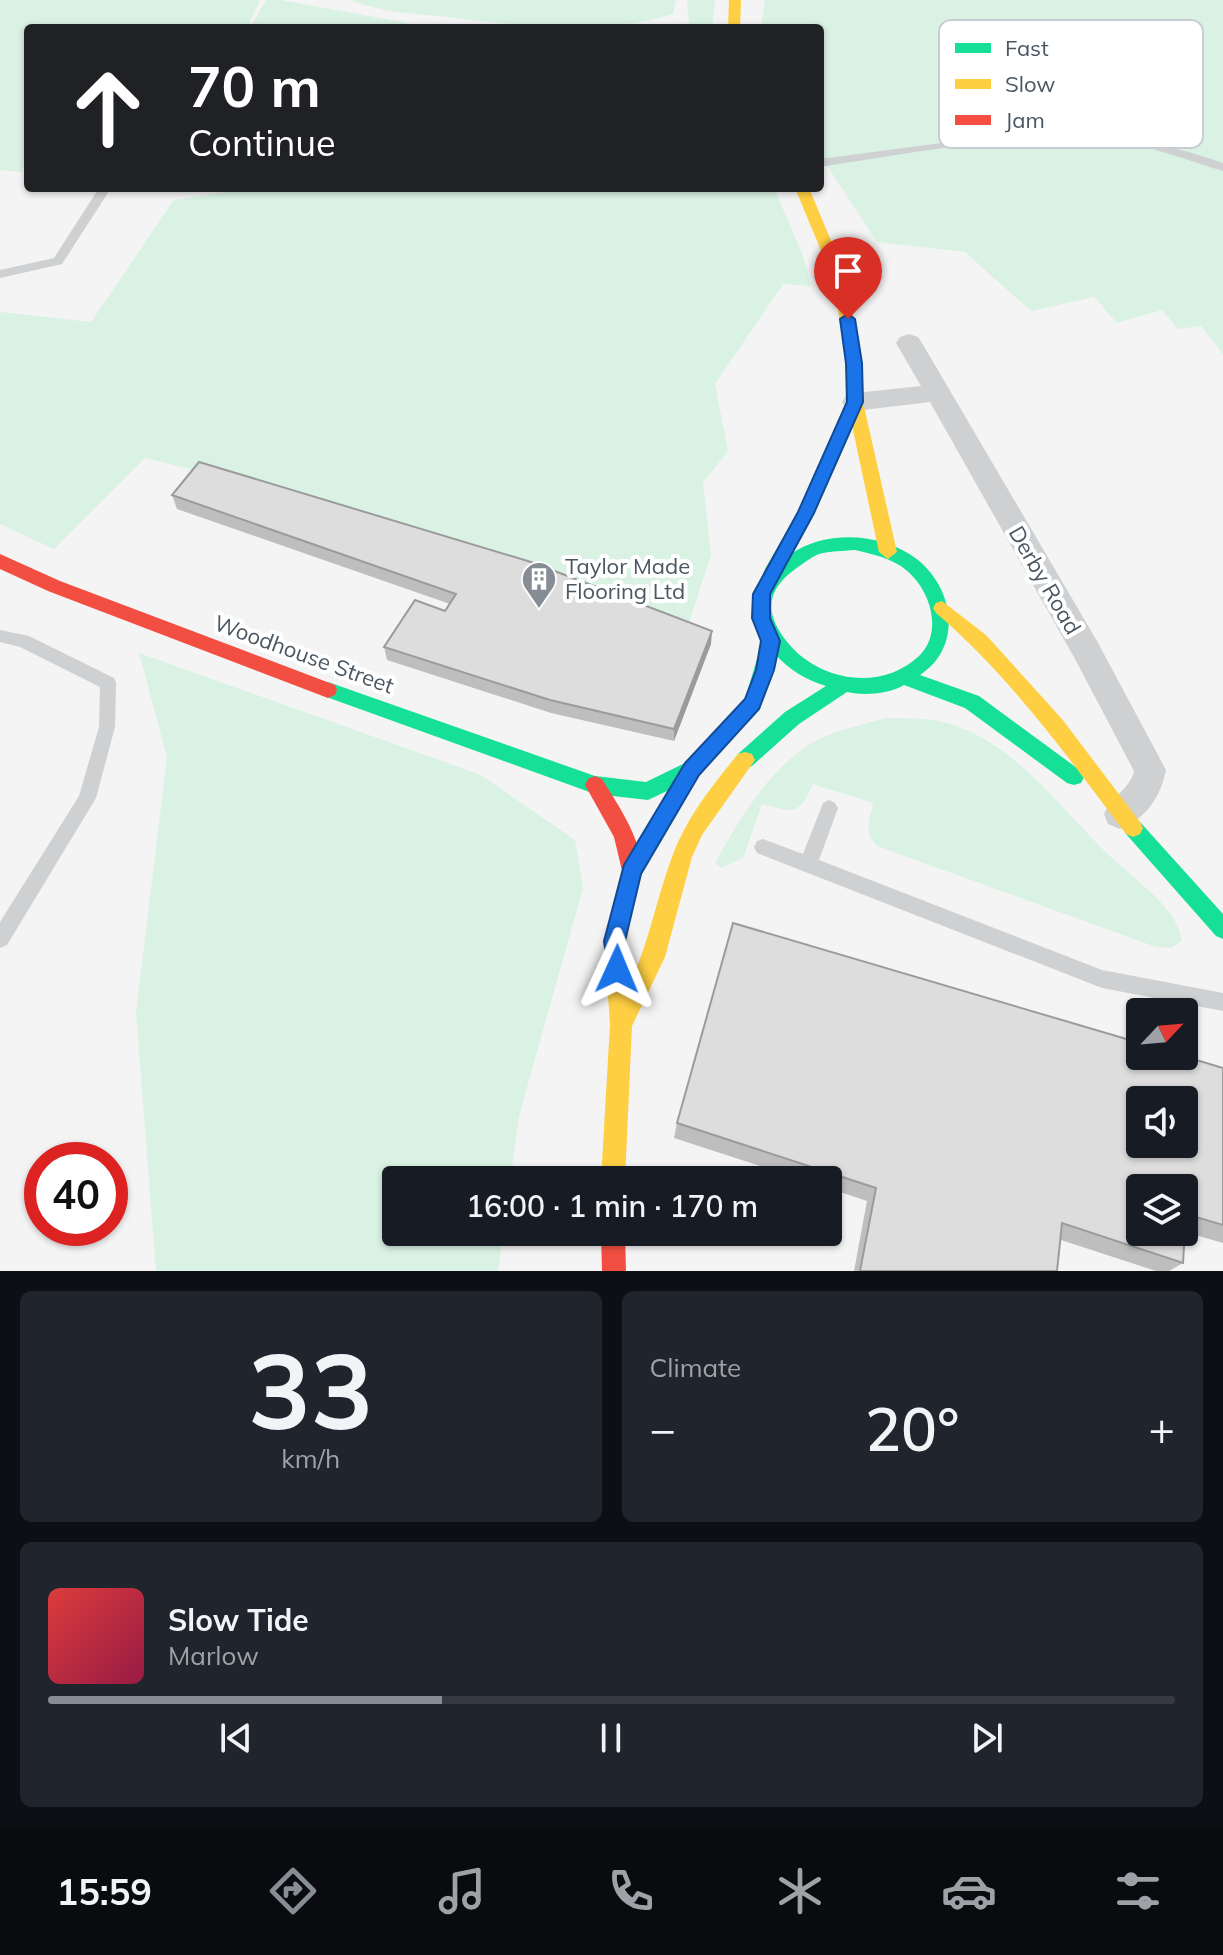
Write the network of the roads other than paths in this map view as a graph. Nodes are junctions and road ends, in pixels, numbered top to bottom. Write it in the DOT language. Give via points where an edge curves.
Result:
graph roads {
  1 [pos="735,0"];
  2 [pos="734,24"];
  3 [pos="939,147"];
  4 [pos="1168,148"];
  5 [pos="824,162"];
  6 [pos="1223,167"];
  7 [pos="102,192"];
  8 [pos="804,192"];
  9 [pos="0,274"];
  10 [pos="909,343"];
  11 [pos="936,392"];
  12 [pos="855,402"];
  13 [pos="888,552"];
  14 [pos="0,561"];
  15 [pos="771,573"];
  16 [pos="942,608"];
  17 [pos="0,636"];
  18 [pos="771,641"];
  19 [pos="907,678"];
  20 [pos="841,686"];
  21 [pos="692,769"];
  22 [pos="595,785"];
  23 [pos="829,808"];
  24 [pos="1120,814"];
  25 [pos="763,847"];
  26 [pos="808,866"];
  27 [pos="631,872"];
  28 [pos="1223,929"];
  29 [pos="0,939"];
  30 [pos="1223,1002"];
  31 [pos="621,1024"];
  32 [pos="614,1166"];
  33 [pos="613,1246"];
  34 [pos="614,1271"];
  1 -- 2 [label="main road"];
  3 -- 5 [label="lane"];
  4 -- 6 [label="lane"];
  7 -- 9 [label="lane" via="58,261"];
  8 -- 12 [label="main road" via="844,302"];
  10 -- 11 [label="street, Derby Road"];
  11 -- 12 [label="street"];
  11 -- 24 [label="street, Derby Road" via="1150,770 1146,789"];
  12 -- 13 [label="main road"];
  12 -- 15 [label="main road" via="806,513"];
  13 -- 15 [label="main road" via="855,543 823,544 793,554"];
  13 -- 16 [label="main road" via="913,566"];
  14 -- 22 [label="main road, Woodhouse Street" via="330,690"];
  15 -- 18 [label="main road" via="762,594 761,618"];
  16 -- 19 [label="main road" via="942,635 930,659"];
  16 -- 24 [label="main road" via="980,640 1055,725"];
  17 -- 29 [label="lane" via="23,641 108,683 107,727 87,798"];
  18 -- 20 [label="main road" via="812,677"];
  18 -- 21 [label="main road" via="753,703"];
  19 -- 20 [label="main road" via="875,687"];
  19 -- 24 [label="main road" via="972,702 1010,726"];
  20 -- 31 [label="main road" via="804,706 719,790 683,855 655,955"];
  21 -- 22 [label="main road, Woodhouse Street" via="648,791"];
  21 -- 27 [label="main road"];
  22 -- 27 [label="main road" via="624,835"];
  23 -- 26 [label="lane"];
  24 -- 28 [label="main road"];
  25 -- 26 [label="lane"];
  26 -- 30 [label="lane" via="1102,979"];
  27 -- 31 [label="main road" via="615,941"];
  31 -- 32 [label="main road"];
  33 -- 34 [label="main road"];
}
